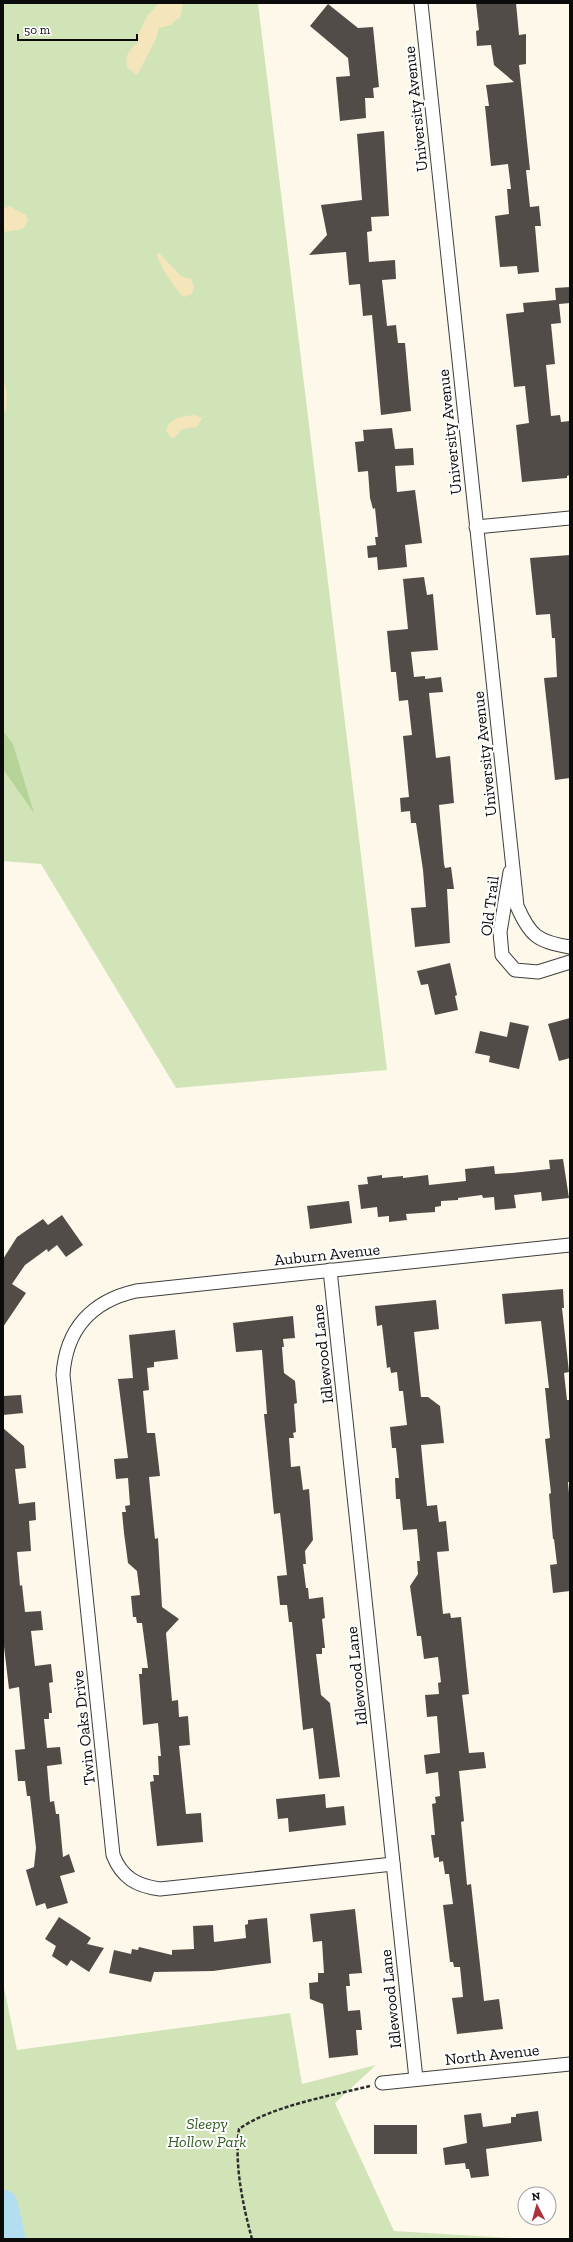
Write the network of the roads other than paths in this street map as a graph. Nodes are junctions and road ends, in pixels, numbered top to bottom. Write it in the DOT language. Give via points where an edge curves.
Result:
graph roads {
  1 [pos="420,3"];
  2 [pos="570,518"];
  3 [pos="476,527"];
  4 [pos="513,856"];
  5 [pos="570,947"];
  6 [pos="570,962"];
  7 [pos="570,1245"];
  8 [pos="330,1270"];
  9 [pos="93,1311"];
  10 [pos="392,1864"];
  11 [pos="570,2064"];
  12 [pos="416,2078"];
  13 [pos="382,2083"];
  1 -- 3 [label="street, University Avenue"];
  2 -- 3 [label="street"];
  3 -- 4 [label="street, University Avenue"];
  4 -- 5 [label="street" via="517,906 526,927 547,943"];
  4 -- 6 [label="street, Old Trail" via="500,932 502,955 515,970 538,972"];
  7 -- 8 [label="street, Auburn Avenue"];
  8 -- 9 [label="street, Auburn Avenue" via="136,1291 106,1301"];
  8 -- 10 [label="street, Idlewood Lane"];
  9 -- 10 [label="street, Twin Oaks Drive" via="75,1331 64,1360 63,1375 112,1847 116,1863 124,1876 143,1887 160,1889"];
  10 -- 12 [label="street, Idlewood Lane"];
  11 -- 12 [label="street, North Avenue"];
  12 -- 13 [label="street, North Avenue"];
}
